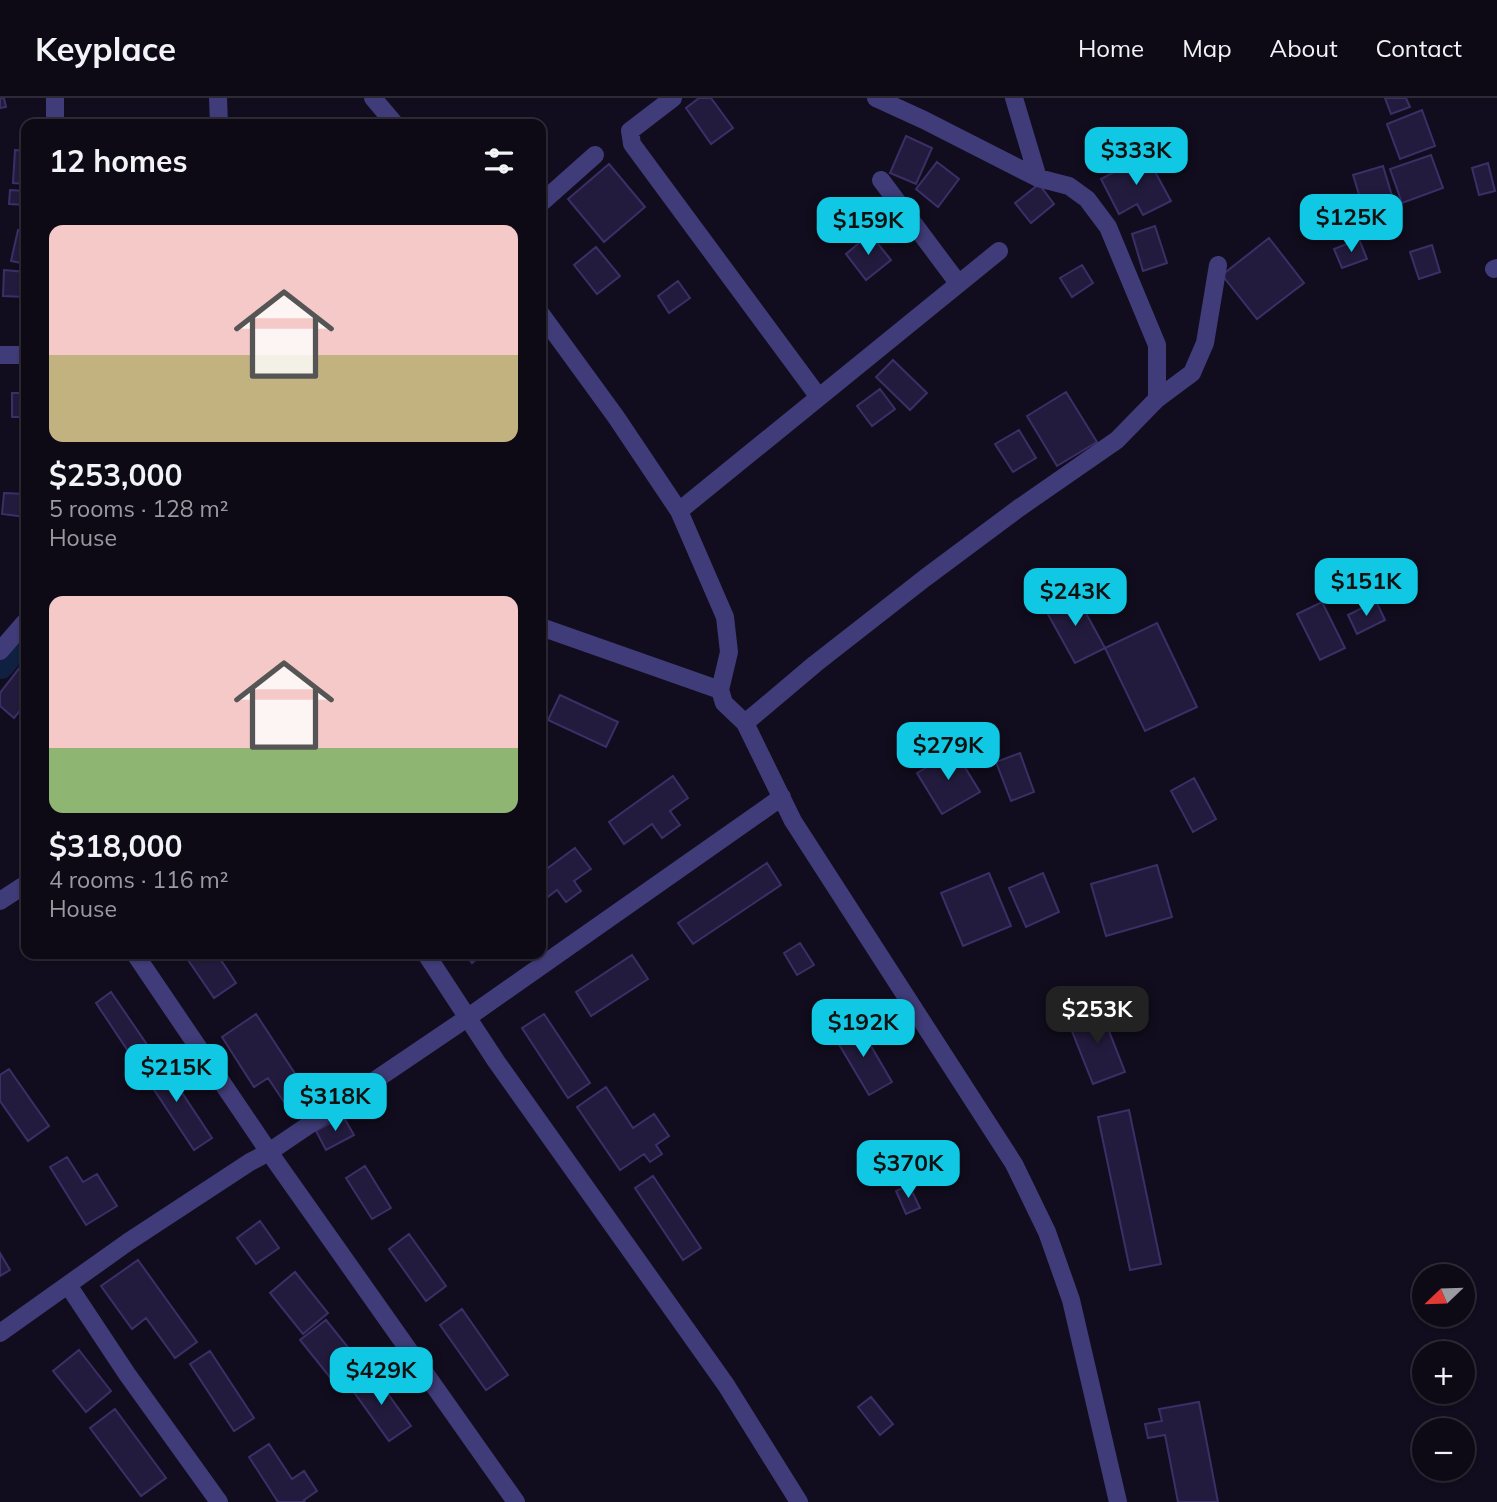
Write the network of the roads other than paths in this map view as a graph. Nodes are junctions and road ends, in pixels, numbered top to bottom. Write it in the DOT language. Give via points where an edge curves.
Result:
graph roads {
  1 [pos="55,98"];
  2 [pos="218,98"];
  3 [pos="373,98"];
  4 [pos="673,98"];
  5 [pos="876,98"];
  6 [pos="1014,98"];
  7 [pos="55,119"];
  8 [pos="219,119"];
  9 [pos="392,119"];
  10 [pos="595,155"];
  11 [pos="1038,178"];
  12 [pos="881,180"];
  13 [pos="546,199"];
  14 [pos="999,251"];
  15 [pos="1218,265"];
  16 [pos="958,283"];
  17 [pos="546,321"];
  18 [pos="0,355"];
  19 [pos="21,355"];
  20 [pos="818,396"];
  21 [pos="1157,399"];
  22 [pos="679,511"];
  23 [pos="21,627"];
  24 [pos="546,629"];
  25 [pos="0,651"];
  26 [pos="720,690"];
  27 [pos="745,723"];
  28 [pos="782,797"];
  29 [pos="21,887"];
  30 [pos="0,901"];
  31 [pos="138,959"];
  32 [pos="429,959"];
  33 [pos="467,1018"];
  34 [pos="269,1152"];
  35 [pos="68,1285"];
  36 [pos="0,1333"];
  37 [pos="219,1502"];
  38 [pos="516,1502"];
  39 [pos="799,1502"];
  40 [pos="1118,1502"];
  1 -- 7 [label="street"];
  2 -- 8 [label="street"];
  3 -- 9 [label="street"];
  4 -- 20 [label="street" via="630,131 632,144"];
  5 -- 11 [label="street"];
  6 -- 11 [label="street"];
  10 -- 13 [label="street"];
  11 -- 21 [label="street" via="1069,186 1087,199 1108,227 1157,345"];
  12 -- 16 [label="street"];
  14 -- 16 [label="street"];
  15 -- 21 [label="street" via="1205,343 1192,373"];
  16 -- 20 [label="street"];
  17 -- 22 [label="street"];
  18 -- 19 [label="street"];
  20 -- 22 [label="street"];
  21 -- 27 [label="street" via="1117,440 925,578"];
  22 -- 26 [label="street" via="725,617 729,652"];
  23 -- 25 [label="street"];
  24 -- 26 [label="street"];
  26 -- 27 [label="street" via="724,703"];
  27 -- 28 [label="street"];
  28 -- 33 [label="street"];
  28 -- 40 [label="street" via="793,821 1014,1164 1047,1232 1071,1300"];
  29 -- 30 [label="street"];
  31 -- 34 [label="street"];
  32 -- 33 [label="street"];
  33 -- 34 [label="street"];
  33 -- 39 [label="street" via="726,1385"];
  34 -- 35 [label="street"];
  34 -- 38 [label="street"];
  35 -- 36 [label="street"];
  35 -- 37 [label="street"];
}
